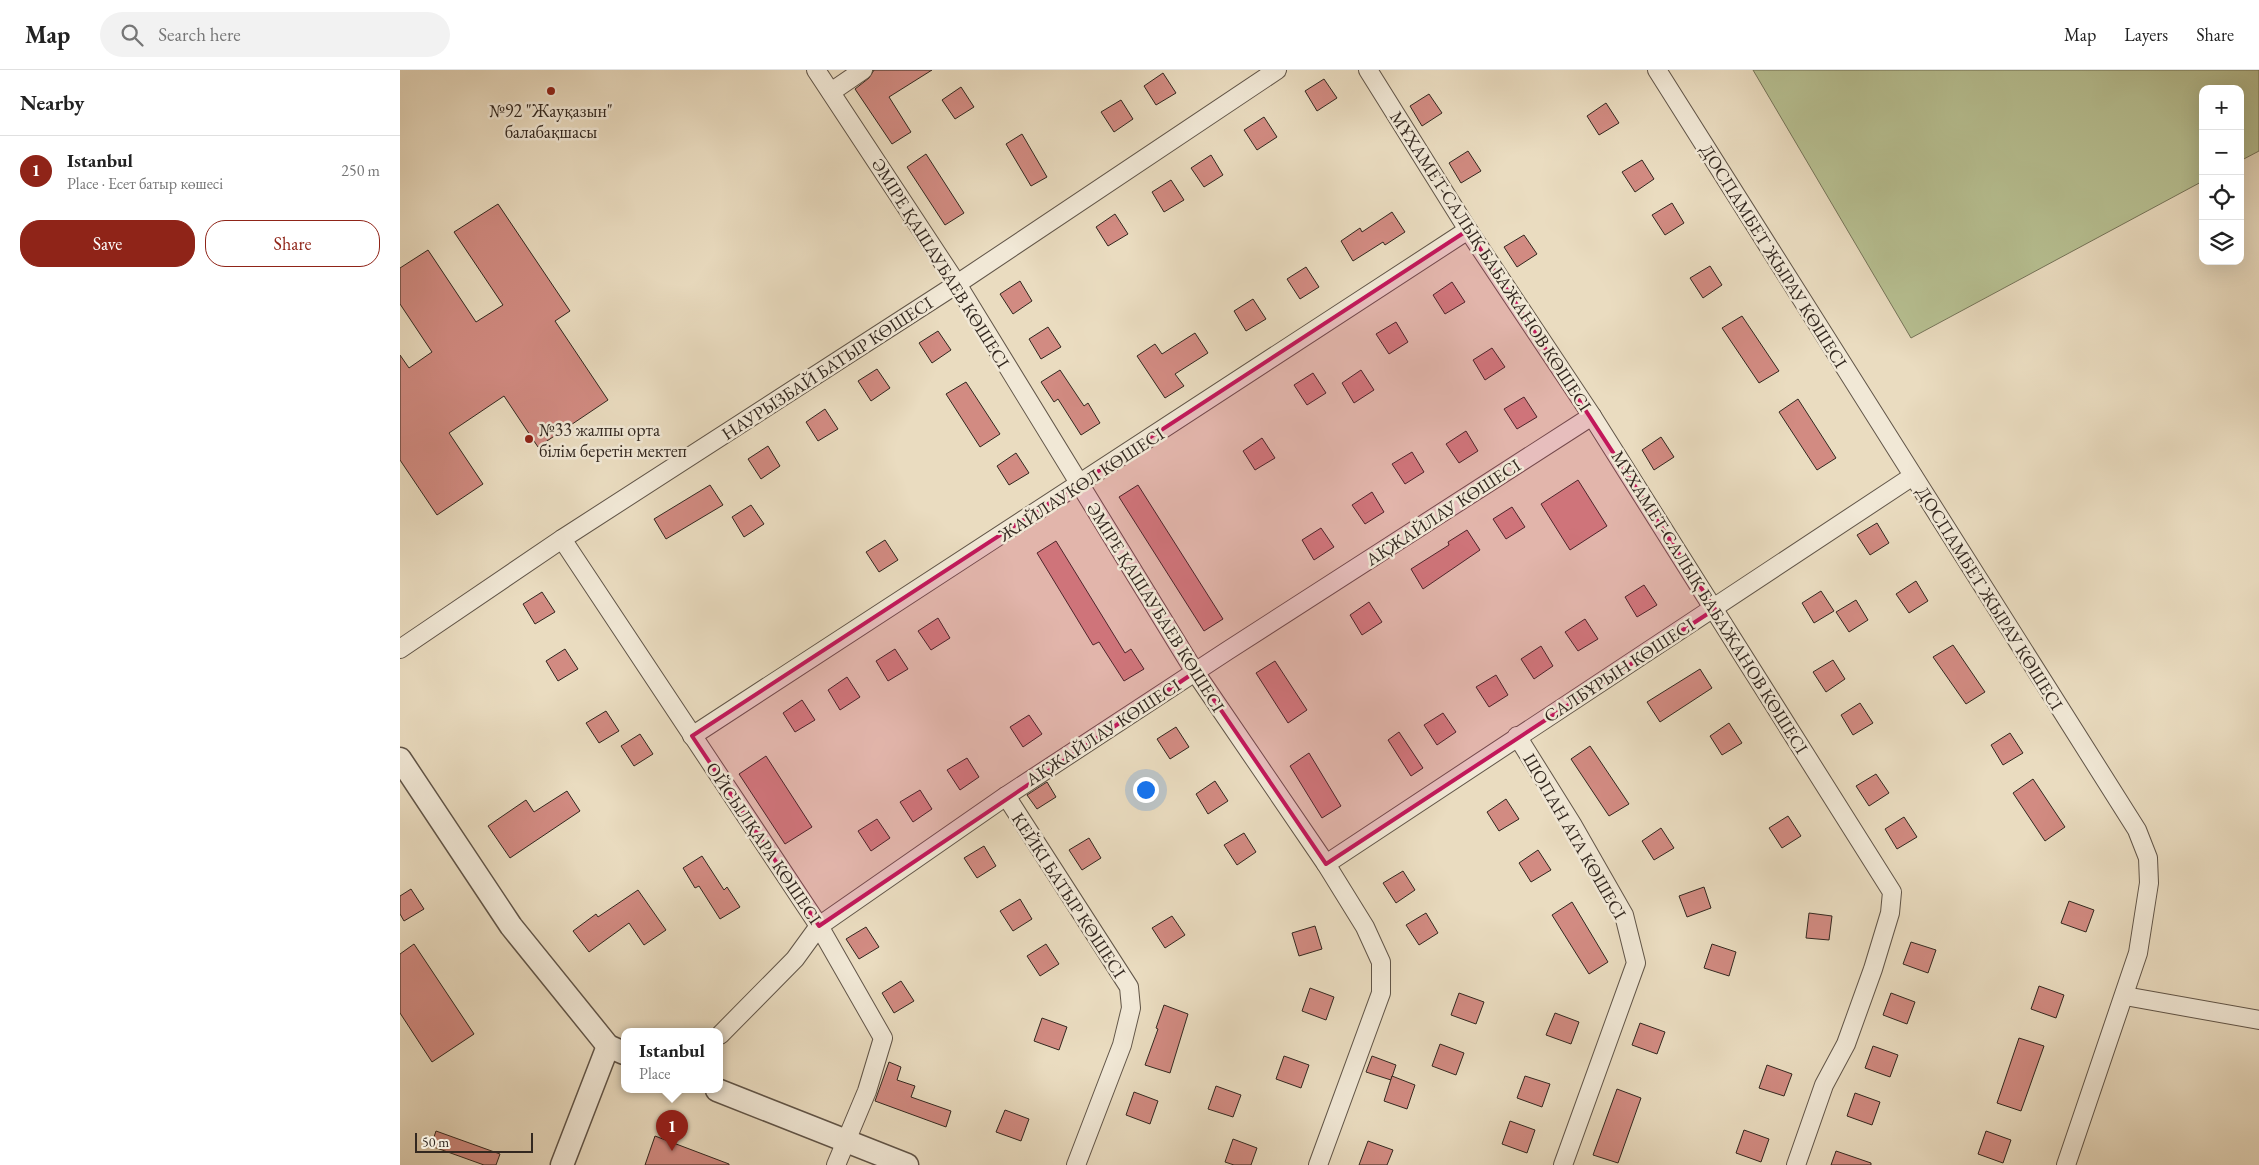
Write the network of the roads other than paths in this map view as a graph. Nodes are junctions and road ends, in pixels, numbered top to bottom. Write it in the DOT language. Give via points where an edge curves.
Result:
graph roads {
  1 [pos="816,70"];
  2 [pos="863,70"];
  3 [pos="1277,70"];
  4 [pos="1368,70"];
  5 [pos="1657,70"];
  6 [pos="831,92"];
  7 [pos="1468,230"];
  8 [pos="957,284"];
  9 [pos="1592,416"];
  10 [pos="1913,476"];
  11 [pos="1079,485"];
  12 [pos="562,539"];
  13 [pos="1715,608"];
  14 [pos="400,649"];
  15 [pos="1195,672"];
  16 [pos="692,736"];
  17 [pos="1517,736"];
  18 [pos="400,759"];
  19 [pos="1006,796"];
  20 [pos="1326,864"];
  21 [pos="819,926"];
  22 [pos="2125,996"];
  23 [pos="2259,1020"];
  24 [pos="723,1032"];
  25 [pos="616,1049"];
  26 [pos="723,1092"];
  27 [pos="845,1140"];
  28 [pos="562,1165"];
  29 [pos="836,1165"];
  30 [pos="907,1165"];
  31 [pos="1076,1165"];
  32 [pos="1318,1165"];
  33 [pos="1563,1165"];
  34 [pos="1796,1165"];
  35 [pos="2066,1165"];
  1 -- 6 [label="street, ӘМІРЕ ҚАШАУБАЕВ КӨШЕСІ"];
  2 -- 6 [label="street"];
  3 -- 8 [label="street, НАУРЫЗБАЙ БАТЫР КӨШЕСІ"];
  4 -- 7 [label="street, МҰХАМЕТ-САЛЫҚ БАБАЖАНОВ КӨШЕСІ"];
  5 -- 10 [label="street, ДОСПАМБЕТ ЖЫРАУ КӨШЕСІ"];
  6 -- 8 [label="street, ӘМІРЕ ҚАШАУБАЕВ КӨШЕСІ"];
  7 -- 9 [label="street, МҰХАМЕТ-САЛЫҚ БАБАЖАНОВ КӨШЕСІ"];
  7 -- 11 [label="street, ЖАЙЛАУКӨЛ КӨШЕСІ"];
  8 -- 11 [label="street, ӘМІРЕ ҚАШАУБАЕВ КӨШЕСІ"];
  8 -- 12 [label="street, НАУРЫЗБАЙ БАТЫР КӨШЕСІ"];
  9 -- 13 [label="street, МҰХАМЕТ-САЛЫҚ БАБАЖАНОВ КӨШЕСІ"];
  9 -- 15 [label="street, АҚЖАЙЛАУ КӨШЕСІ"];
  10 -- 13 [label="street, САЛБҰРЫН КӨШЕСІ"];
  10 -- 22 [label="street, ДОСПАМБЕТ ЖЫРАУ КӨШЕСІ" via="2137,830 2148,858 2149,883 2138,953"];
  11 -- 15 [label="street, ӘМІРЕ ҚАШАУБАЕВ КӨШЕСІ"];
  11 -- 16 [label="street, ЖАЙЛАУКӨЛ КӨШЕСІ"];
  12 -- 14 [label="street, НАУРЫЗБАЙ БАТЫР КӨШЕСІ"];
  12 -- 16 [label="street, ОЙСЫЛҚАРА КӨШЕСІ"];
  13 -- 17 [label="street, САЛБҰРЫН КӨШЕСІ"];
  13 -- 34 [label="street, МҰХАМЕТ-САЛЫҚ БАБАЖАНОВ КӨШЕСІ" via="1892,892 1890,913 1873,969 1846,1044 1824,1085"];
  15 -- 19 [label="street, АҚЖАЙЛАУ КӨШЕСІ"];
  15 -- 20 [label="street, ӘМІРЕ ҚАШАУБАЕВ КӨШЕСІ"];
  16 -- 21 [label="street, ОЙСЫЛҚАРА КӨШЕСІ"];
  17 -- 20 [label="street, САЛБҰРЫН КӨШЕСІ"];
  17 -- 33 [label="street, ШОПАН АТА КӨШЕСІ" via="1624,915 1636,964"];
  18 -- 25 [label="street" via="511,926"];
  19 -- 21 [label="street, АҚЖАЙЛАУ КӨШЕСІ"];
  19 -- 31 [label="street, КЕЙКІ БАТЫР КӨШЕСІ" via="1129,987 1131,1008 1122,1045"];
  20 -- 32 [label="street, ӘМІРЕ ҚАШАУБАЕВ КӨШЕСІ" via="1365,926 1381,962 1381,992"];
  21 -- 24 [label="street, АҚЖАЙЛАУ КӨШЕСІ" via="794,959"];
  21 -- 27 [label="street, ОЙСЫЛҚАРА КӨШЕСІ" via="883,1038 867,1091"];
  22 -- 23 [label="street"];
  22 -- 35 [label="street, ДОСПАМБЕТ ЖЫРАУ КӨШЕСІ"];
  25 -- 28 [label="street"];
  26 -- 27 [label="street"];
  27 -- 29 [label="street, ОЙСЫЛҚАРА КӨШЕСІ"];
  27 -- 30 [label="street"];
}
